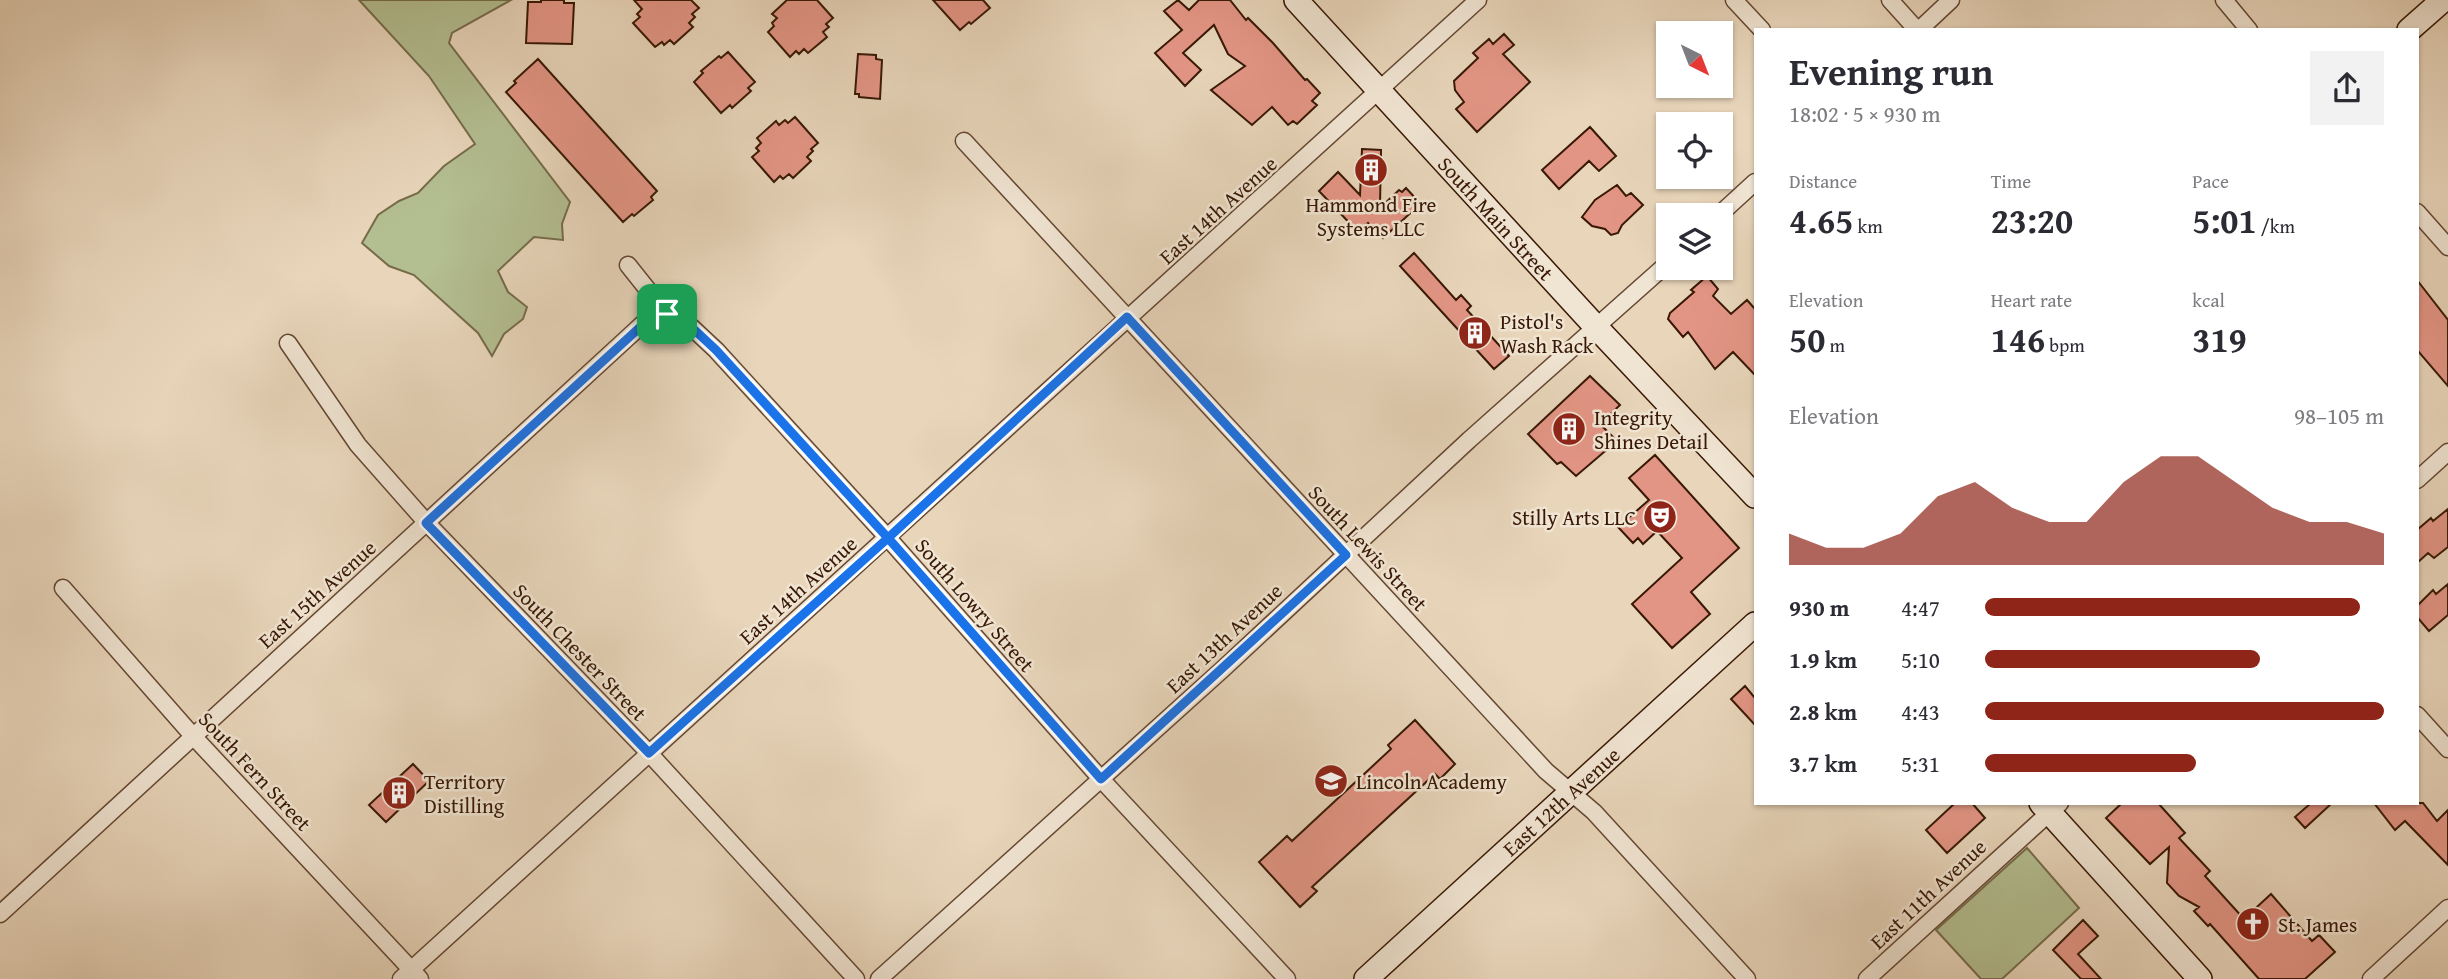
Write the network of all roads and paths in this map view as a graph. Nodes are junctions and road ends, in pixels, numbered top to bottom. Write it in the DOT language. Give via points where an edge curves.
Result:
graph roads {
  1 [pos="1296,0"];
  2 [pos="1478,0"];
  3 [pos="1734,0"];
  4 [pos="1891,0"];
  5 [pos="1951,0"];
  6 [pos="2224,0"];
  7 [pos="2443,0"];
  8 [pos="1760,28"];
  9 [pos="1916,28"];
  10 [pos="1920,28"];
  11 [pos="2247,28"];
  12 [pos="2411,28"];
  13 [pos="1378,91"];
  14 [pos="964,141"];
  15 [pos="1754,183"];
  16 [pos="1732,203"];
  17 [pos="2419,214"];
  18 [pos="2448,247"];
  19 [pos="628,265"];
  20 [pos="1656,274"];
  21 [pos="667,314"];
  22 [pos="1127,317"];
  23 [pos="1597,327"];
  24 [pos="288,343"];
  25 [pos="2448,452"];
  26 [pos="2419,478"];
  27 [pos="1754,495"];
  28 [pos="426,523"];
  29 [pos="888,538"];
  30 [pos="1346,555"];
  31 [pos="63,588"];
  32 [pos="1754,625"];
  33 [pos="2419,717"];
  34 [pos="193,736"];
  35 [pos="2448,749"];
  36 [pos="649,753"];
  37 [pos="1101,779"];
  38 [pos="1571,793"];
  39 [pos="2050,806"];
  40 [pos="2448,908"];
  41 [pos="0,914"];
  42 [pos="411,976"];
  43 [pos="856,979"];
  44 [pos="879,979"];
  45 [pos="1287,979"];
  46 [pos="1366,979"];
  47 [pos="1747,979"];
  48 [pos="1867,979"];
  49 [pos="2200,979"];
  50 [pos="2371,979"];
  1 -- 13 [label="main road, South Main Street"];
  2 -- 13 [label="street, East 14th Avenue"];
  3 -- 8 [label="street"];
  4 -- 9 [label="street"];
  5 -- 10 [label="street"];
  6 -- 11 [label="street"];
  7 -- 12 [label="main road"];
  13 -- 22 [label="street, East 14th Avenue"];
  13 -- 23 [label="main road, South Main Street"];
  14 -- 22 [label="street, South Lewis Street"];
  15 -- 16 [label="street"];
  17 -- 18 [label="street"];
  19 -- 21 [label="street, South Lowry Street"];
  20 -- 23 [label="street, East 13th Avenue"];
  21 -- 28 [label="street, East 15th Avenue" via="649,319"];
  21 -- 29 [label="street, South Lowry Street" via="686,322 716,350"];
  22 -- 29 [label="street, East 14th Avenue"];
  22 -- 30 [label="street, South Lewis Street"];
  23 -- 27 [label="main road, South Main Street"];
  23 -- 30 [label="street, East 13th Avenue"];
  24 -- 28 [label="street, South Chester Street" via="358,445"];
  25 -- 26 [label="street"];
  28 -- 34 [label="street, East 15th Avenue"];
  28 -- 36 [label="street, South Chester Street"];
  29 -- 36 [label="street, East 14th Avenue"];
  29 -- 37 [label="street, South Lowry Street"];
  30 -- 37 [label="street, East 13th Avenue"];
  30 -- 38 [label="street, South Lewis Street"];
  31 -- 34 [label="street, South Fern Street"];
  32 -- 38 [label="main road, East 12th Avenue"];
  33 -- 35 [label="street"];
  34 -- 41 [label="street, East 15th Avenue"];
  34 -- 42 [label="street, South Fern Street"];
  36 -- 42 [label="street, East 14th Avenue"];
  36 -- 43 [label="street, South Chester Street"];
  37 -- 44 [label="street, East 13th Avenue"];
  37 -- 45 [label="street, South Lowry Street"];
  38 -- 46 [label="main road, East 12th Avenue"];
  38 -- 47 [label="street, South Lewis Street" via="1594,812"];
  39 -- 48 [label="street, East 11th Avenue"];
  39 -- 49 [label="main road"];
  40 -- 50 [label="street"];
}
